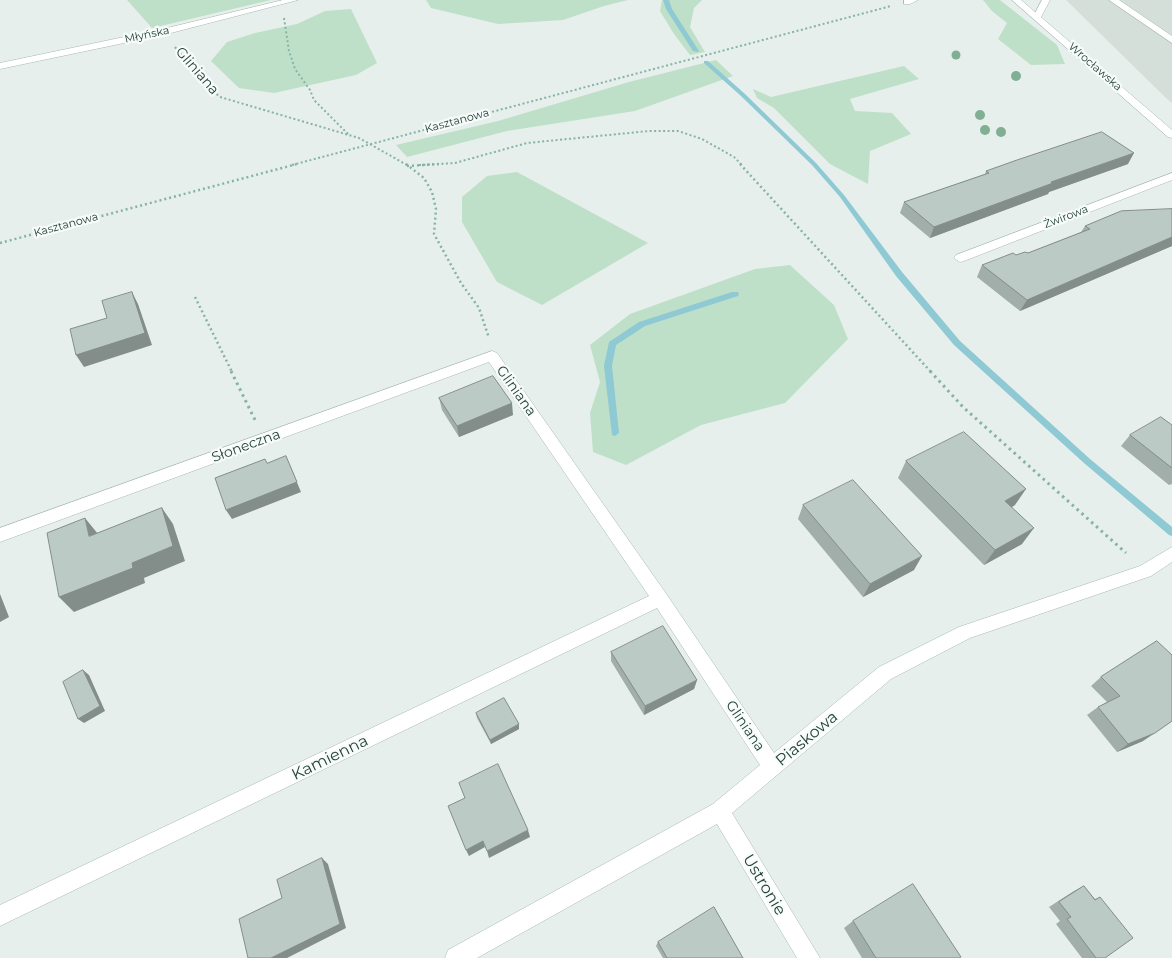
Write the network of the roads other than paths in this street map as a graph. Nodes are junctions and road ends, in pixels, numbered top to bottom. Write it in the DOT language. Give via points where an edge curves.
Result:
graph roads {
  1 [pos="294,0"];
  2 [pos="1016,0"];
  3 [pos="1046,0"];
  4 [pos="1113,0"];
  5 [pos="1038,16"];
  6 [pos="1172,40"];
  7 [pos="0,66"];
  8 [pos="1172,135"];
  9 [pos="1172,176"];
  10 [pos="960,258"];
  11 [pos="492,356"];
  12 [pos="0,535"];
  13 [pos="1172,554"];
  14 [pos="660,599"];
  15 [pos="773,768"];
  16 [pos="720,811"];
  17 [pos="0,916"];
  18 [pos="456,958"];
  19 [pos="809,958"];
  1 -- 7 [label="street, Młyńska"];
  2 -- 5 [label="street, Wrocławska"];
  3 -- 5 [label="street"];
  4 -- 6 [label="street"];
  5 -- 8 [label="street, Wrocławska"];
  9 -- 10 [label="street, Żwirowa"];
  11 -- 12 [label="street, Słoneczna"];
  11 -- 14 [label="street, Gliniana"];
  13 -- 15 [label="street, Piaskowa" via="1145,570 965,632 885,673"];
  14 -- 15 [label="street, Gliniana"];
  14 -- 17 [label="street, Kamienna"];
  15 -- 16 [label="street, Piaskowa"];
  16 -- 18 [label="street, Piaskowa"];
  16 -- 19 [label="street, Ustronie"];
}
